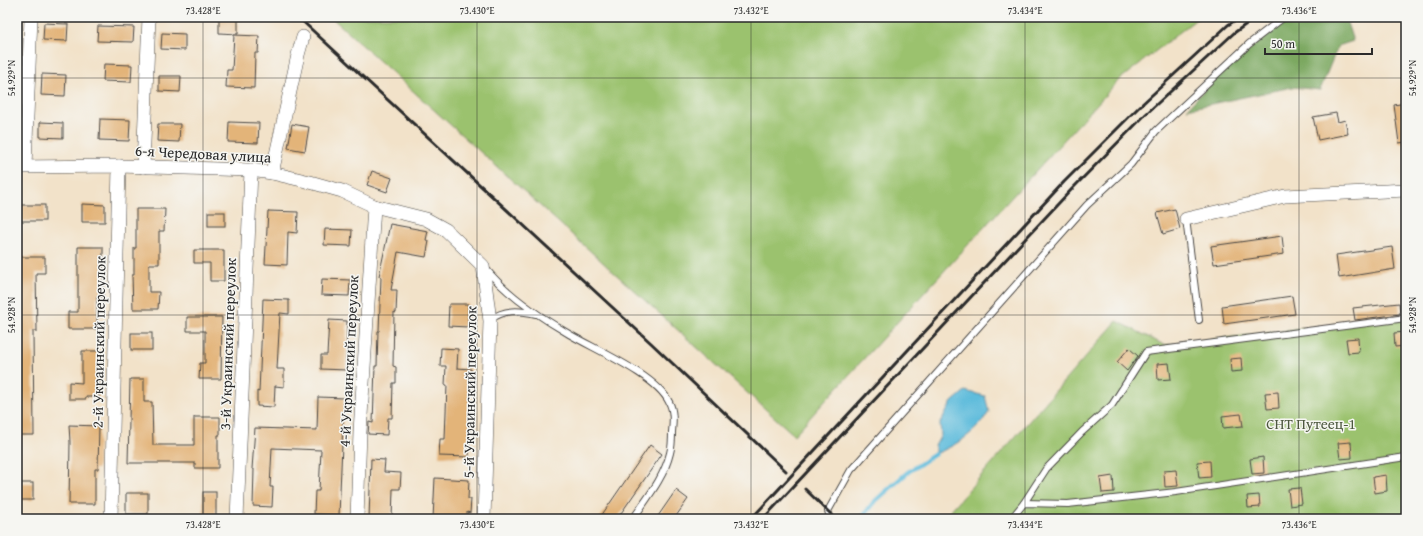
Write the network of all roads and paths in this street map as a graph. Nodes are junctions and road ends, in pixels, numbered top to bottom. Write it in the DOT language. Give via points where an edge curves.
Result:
graph roads {
  1 [pos="31,17"];
  2 [pos="149,17"];
  3 [pos="1284,17"];
  4 [pos="303,37"];
  5 [pos="21,166"];
  6 [pos="118,166"];
  7 [pos="143,167"];
  8 [pos="251,170"];
  9 [pos="272,173"];
  10 [pos="1406,190"];
  11 [pos="374,206"];
  12 [pos="1186,219"];
  13 [pos="483,266"];
  14 [pos="540,315"];
  15 [pos="1406,318"];
  16 [pos="1199,320"];
  17 [pos="490,321"];
  18 [pos="1406,457"];
  19 [pos="1024,503"];
  20 [pos="111,519"];
  21 [pos="237,519"];
  22 [pos="357,519"];
  23 [pos="484,519"];
  24 [pos="633,519"];
  25 [pos="831,519"];
  26 [pos="1011,519"];
  1 -- 5 [label="street"];
  2 -- 7 [label="street"];
  3 -- 25 [label="lane" via="1249,44 1203,86 1156,131 1131,164 1087,205 851,470 828,511"];
  4 -- 9 [label="street"];
  5 -- 6 [label="street, 6-я Чередовая улица"];
  6 -- 7 [label="street, 6-я Чередовая улица"];
  6 -- 20 [label="street, 2-й Украинский переулок"];
  7 -- 8 [label="street, 6-я Чередовая улица"];
  8 -- 9 [label="street, 6-я Чередовая улица"];
  8 -- 21 [label="street, 3-й Украинский переулок"];
  9 -- 11 [label="street, 6-я Чередовая улица" via="342,192"];
  10 -- 12 [label="street" via="1285,196"];
  11 -- 13 [label="street, 6-я Чередовая улица" via="426,219 446,230"];
  11 -- 22 [label="street, 4-й Украинский переулок"];
  12 -- 16 [label="lane"];
  13 -- 14 [label="lane" via="495,281"];
  13 -- 17 [label="street, 5-й Украинский переулок"];
  14 -- 17 [label="lane" via="521,310 503,312"];
  14 -- 24 [label="lane" via="631,368 655,385 669,402 673,422 670,453 663,474"];
  15 -- 19 [label="lane" via="1146,352 1112,405 1046,470"];
  17 -- 23 [label="street, 5-й Украинский переулок"];
  18 -- 19 [label="lane" via="1176,492 1068,504"];
  19 -- 26 [label="lane"];
}
